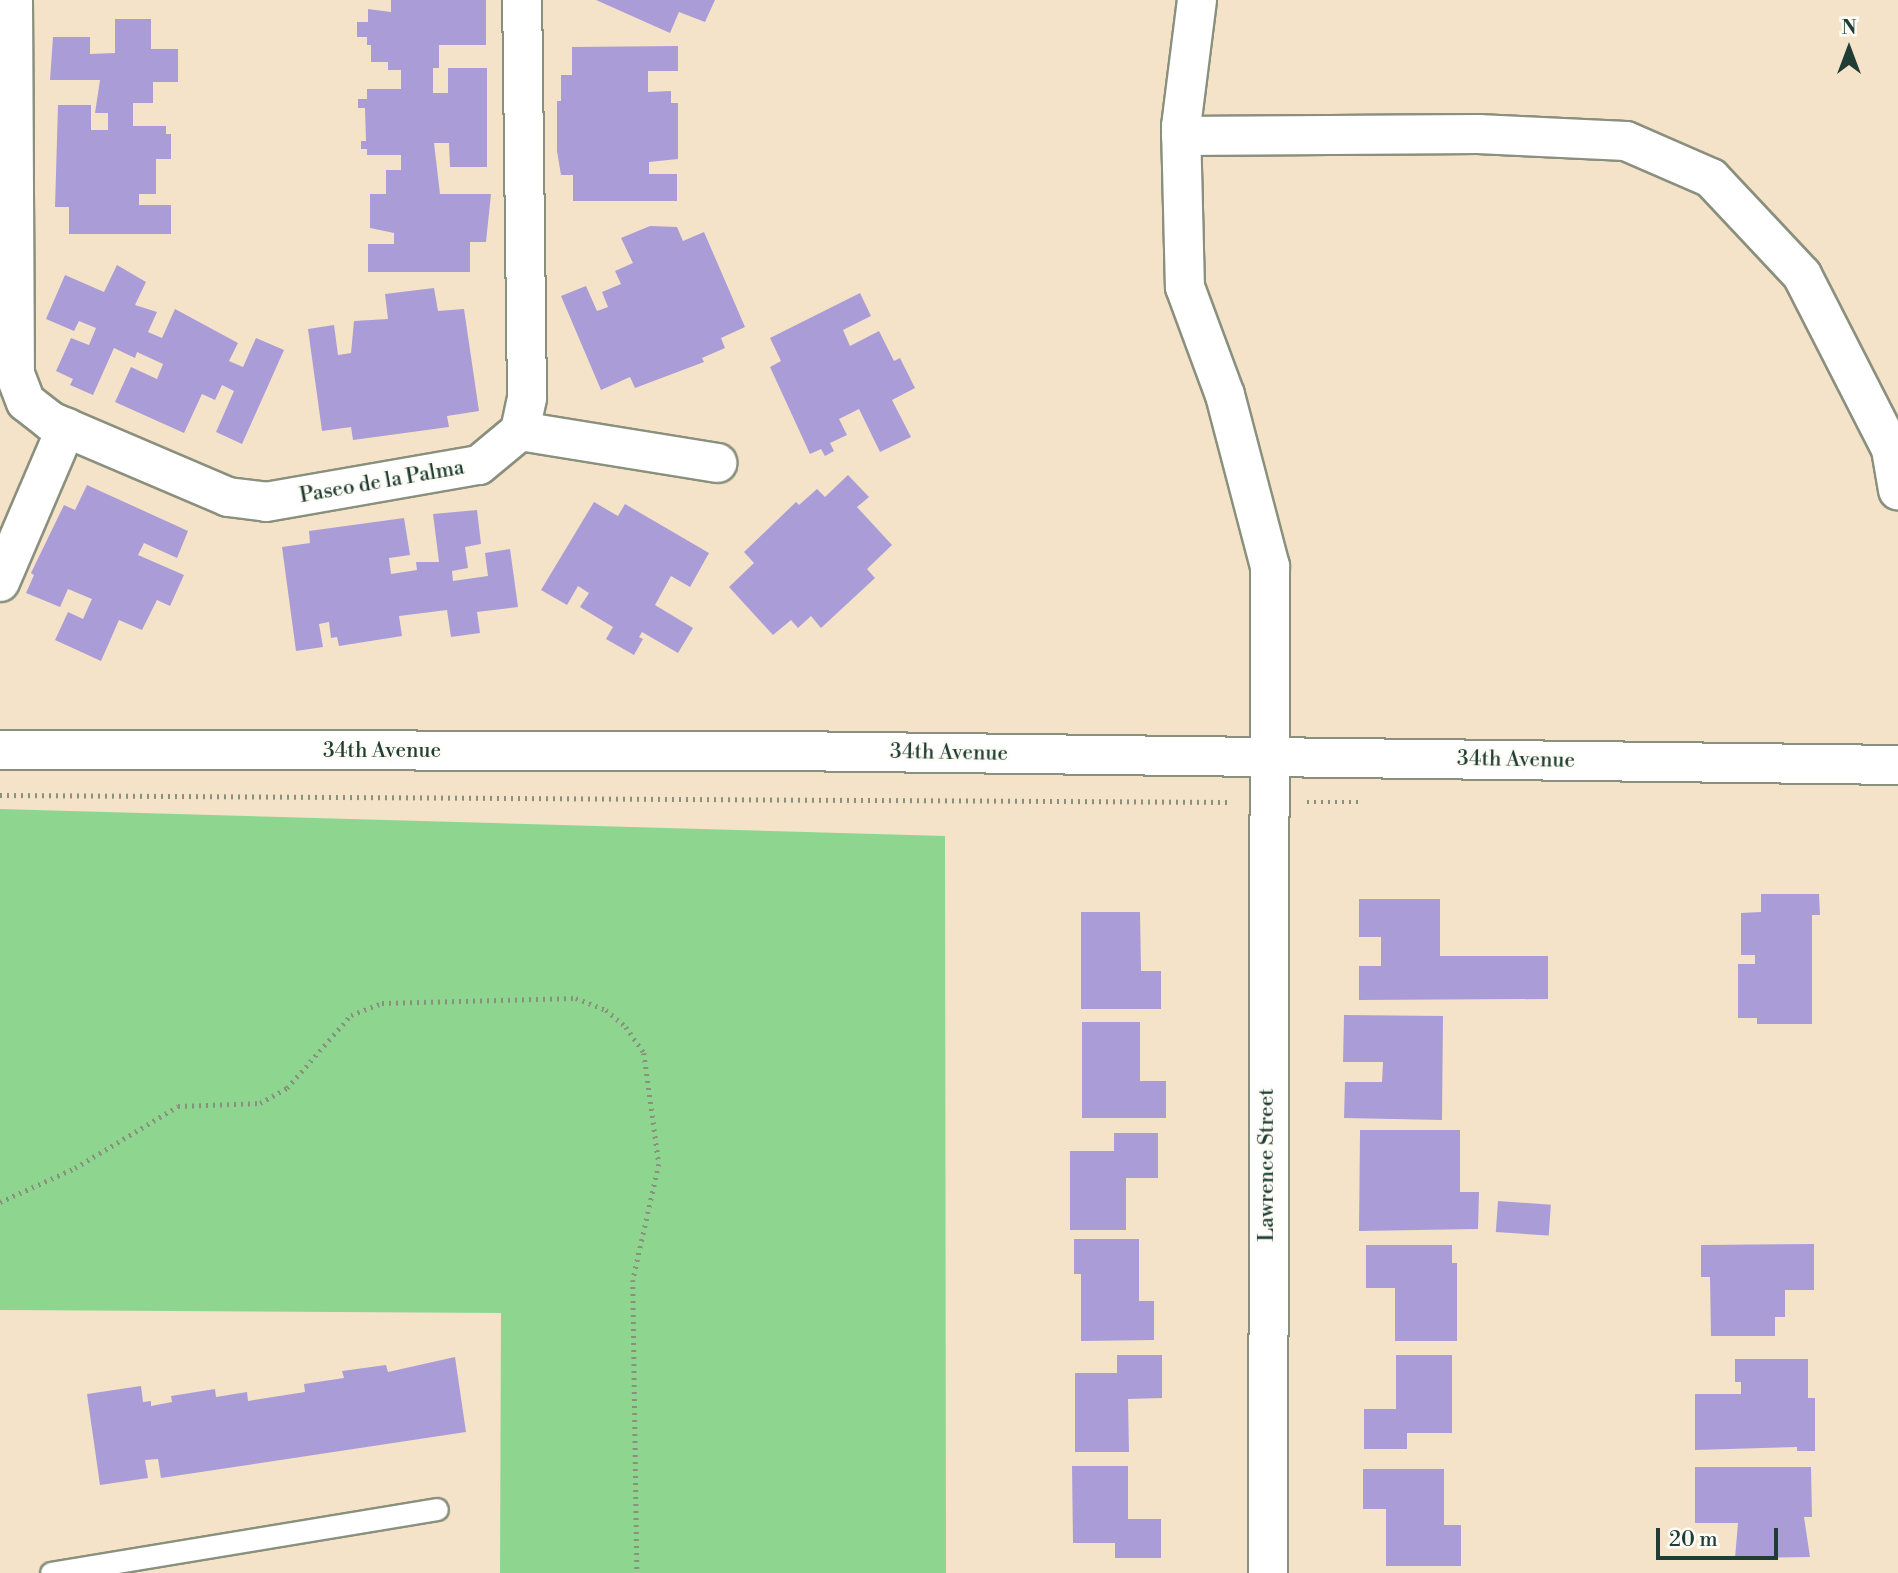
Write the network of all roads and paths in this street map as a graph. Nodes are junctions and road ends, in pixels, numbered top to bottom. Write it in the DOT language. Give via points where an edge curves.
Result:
graph roads {
  1 [pos="13,0"];
  2 [pos="522,0"];
  3 [pos="1197,0"];
  4 [pos="7,98"];
  5 [pos="1181,136"];
  6 [pos="7,143"];
  7 [pos="66,428"];
  8 [pos="520,431"];
  9 [pos="717,463"];
  10 [pos="1898,490"];
  11 [pos="0,582"];
  12 [pos="0,750"];
  13 [pos="1269,757"];
  14 [pos="1898,765"];
  15 [pos="0,795"];
  16 [pos="1268,802"];
  17 [pos="1366,802"];
  18 [pos="0,1202"];
  19 [pos="437,1509"];
  20 [pos="51,1573"];
  21 [pos="637,1573"];
  22 [pos="1268,1573"];
  1 -- 4 [label="street, Paseo de la Palma"];
  2 -- 8 [label="street" via="527,398"];
  3 -- 5 [label="street, Lawrence Street"];
  4 -- 6 [label="street, Paseo de la Palma"];
  5 -- 10 [label="street" via="1478,134 1626,141 1711,178 1802,275 1891,449"];
  5 -- 13 [label="street, Lawrence Street" via="1185,287 1225,395 1270,566"];
  6 -- 7 [label="street, Paseo de la Palma" via="15,374 26,402"];
  7 -- 8 [label="street, Paseo de la Palma" via="228,498 266,502 479,465"];
  7 -- 11 [label="street"];
  8 -- 9 [label="street"];
  12 -- 13 [label="street, 34th Avenue"];
  13 -- 14 [label="street, 34th Avenue"];
  13 -- 16 [label="street, Lawrence Street"];
  15 -- 16 [label="path"];
  16 -- 17 [label="path"];
  16 -- 22 [label="street, Lawrence Street"];
  18 -- 21 [label="path" via="75,1168 178,1106 260,1104 287,1088 352,1015 383,1003 576,998 606,1010 626,1027 644,1053 659,1164 633,1280"];
  19 -- 20 [label="lane"];
}
